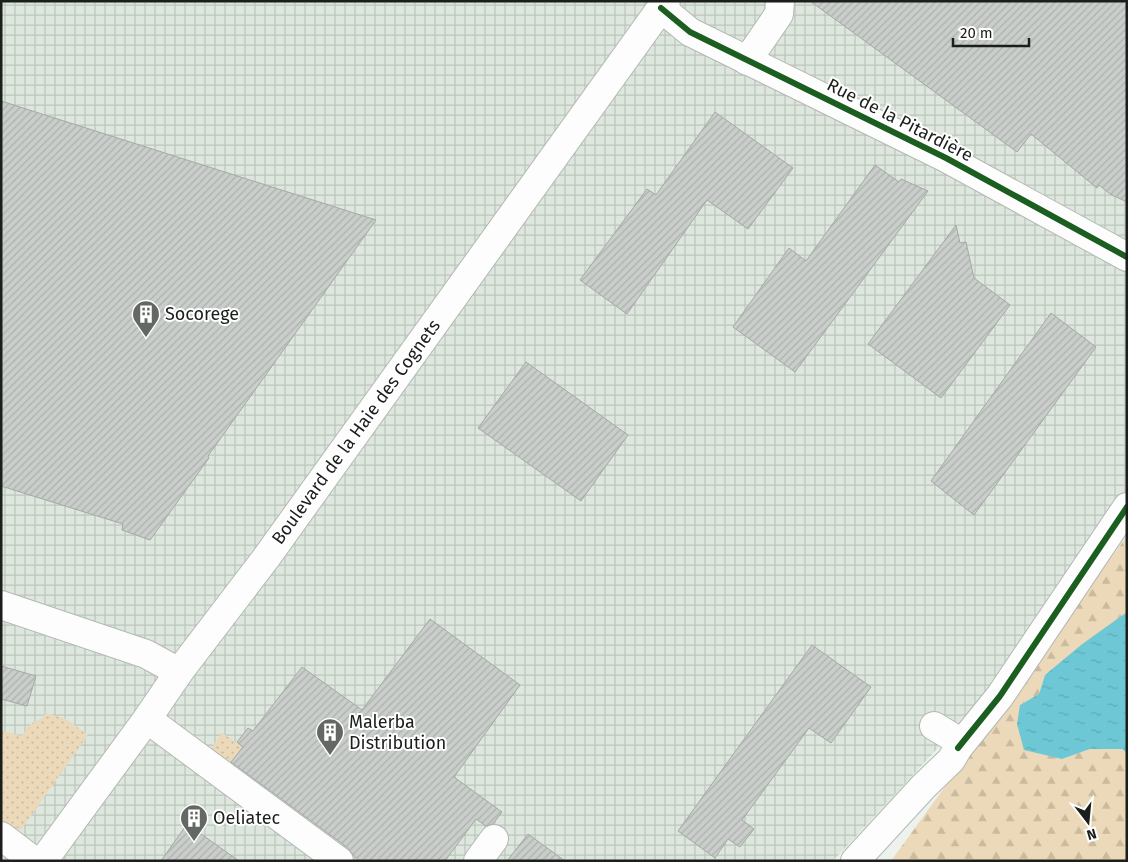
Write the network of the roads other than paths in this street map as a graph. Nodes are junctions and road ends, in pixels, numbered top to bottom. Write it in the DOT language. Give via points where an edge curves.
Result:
graph roads {
  1 [pos="780,1"];
  2 [pos="664,5"];
  3 [pos="747,61"];
  4 [pos="1127,257"];
  5 [pos="1127,507"];
  6 [pos="1,605"];
  7 [pos="179,672"];
  8 [pos="147,719"];
  9 [pos="934,726"];
  10 [pos="958,748"];
  11 [pos="1,836"];
  12 [pos="494,839"];
  13 [pos="34,861"];
  14 [pos="43,861"];
  15 [pos="339,861"];
  16 [pos="478,861"];
  17 [pos="855,861"];
  1 -- 3 [label="main road" via="779,14"];
  2 -- 3 [label="main road, Rue de la Pitardière" via="690,32"];
  2 -- 7 [label="main road, Boulevard de la Haie des Cognets" via="266,558"];
  3 -- 4 [label="main road, Rue de la Pitardière" via="946,158"];
  5 -- 10 [label="main road" via="1000,696"];
  6 -- 7 [label="main road" via="146,654"];
  7 -- 8 [label="main road, Boulevard de la Haie des Cognets"];
  8 -- 14 [label="main road, Boulevard de la Haie des Cognets"];
  8 -- 15 [label="main road"];
  9 -- 10 [label="main road" via="954,738"];
  10 -- 17 [label="main road" via="951,760"];
  11 -- 13 [label="main road"];
  12 -- 16 [label="main road"];
}
